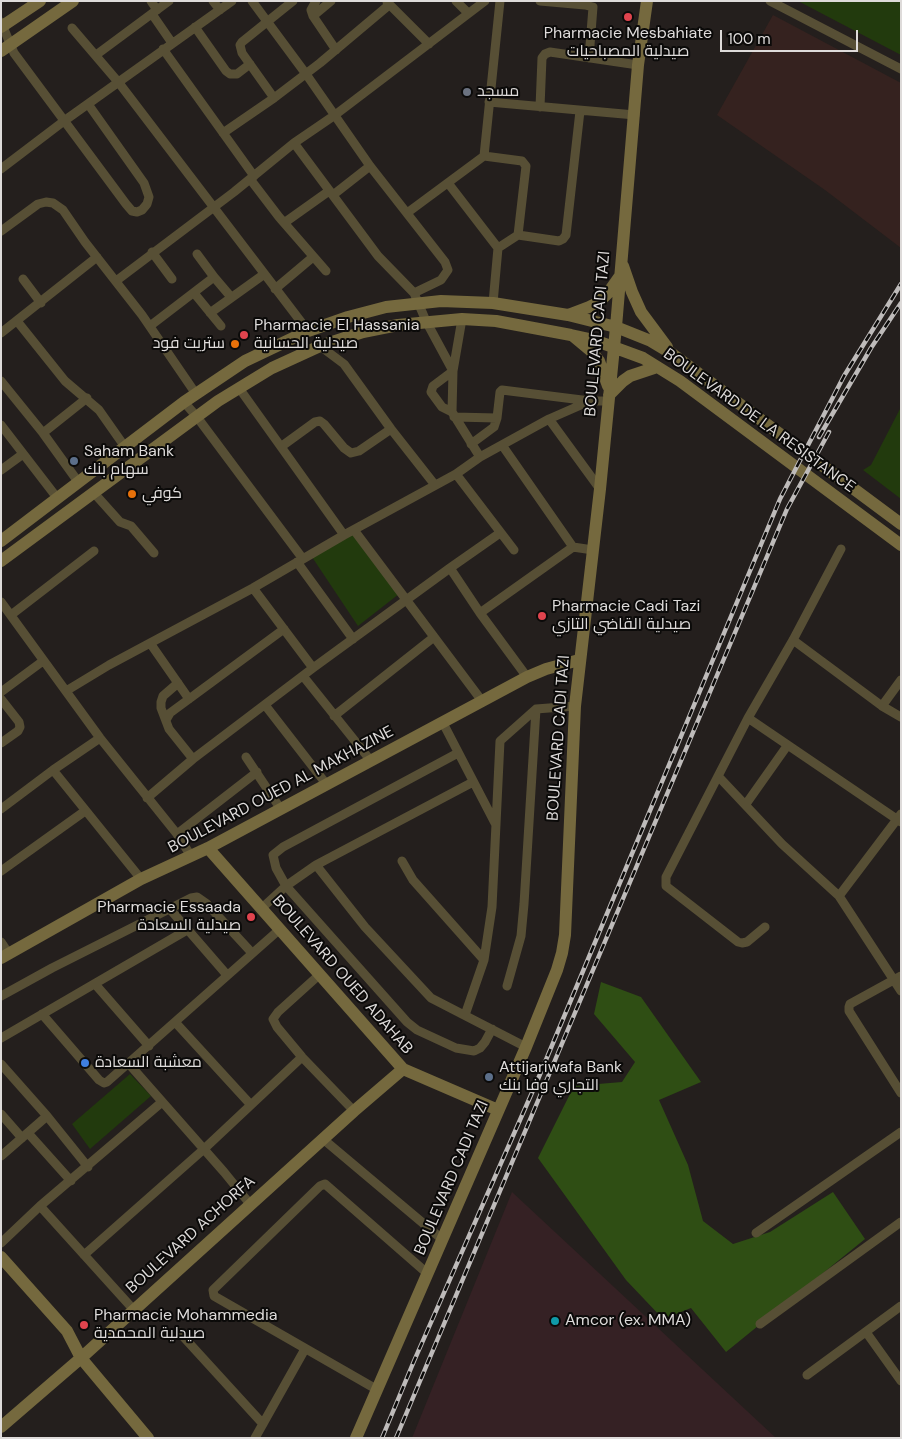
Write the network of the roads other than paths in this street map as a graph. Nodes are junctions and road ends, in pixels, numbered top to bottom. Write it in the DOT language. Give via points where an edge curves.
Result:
graph roads {
  1 [pos="40,1"];
  2 [pos="73,1"];
  3 [pos="151,1"];
  4 [pos="169,1"];
  5 [pos="213,1"];
  6 [pos="232,1"];
  7 [pos="252,1"];
  8 [pos="293,1"];
  9 [pos="316,1"];
  10 [pos="331,1"];
  11 [pos="456,1"];
  12 [pos="485,1"];
  13 [pos="500,1"];
  14 [pos="540,1"];
  15 [pos="648,1"];
  16 [pos="770,1"];
  17 [pos="557,2"];
  18 [pos="388,3"];
  19 [pos="220,10"];
  20 [pos="154,12"];
  21 [pos="468,14"];
  22 [pos="313,16"];
  23 [pos="267,21"];
  24 [pos="2,25"];
  25 [pos="195,27"];
  26 [pos="72,28"];
  27 [pos="172,43"];
  28 [pos="429,44"];
  29 [pos="6,48"];
  30 [pos="163,49"];
  31 [pos="336,50"];
  32 [pos="96,55"];
  33 [pos="589,58"];
  34 [pos="250,64"];
  35 [pos="638,65"];
  36 [pos="901,70"];
  37 [pos="306,74"];
  38 [pos="119,83"];
  39 [pos="274,98"];
  40 [pos="489,102"];
  41 [pos="88,104"];
  42 [pos="540,107"];
  43 [pos="580,111"];
  44 [pos="335,115"];
  45 [pos="634,115"];
  46 [pos="64,121"];
  47 [pos="223,133"];
  48 [pos="294,143"];
  49 [pos="484,156"];
  50 [pos="370,166"];
  51 [pos="1,169"];
  52 [pos="252,178"];
  53 [pos="448,183"];
  54 [pos="331,193"];
  55 [pos="214,208"];
  56 [pos="407,213"];
  57 [pos="284,223"];
  58 [pos="1,231"];
  59 [pos="518,235"];
  60 [pos="498,248"];
  61 [pos="152,252"];
  62 [pos="197,254"];
  63 [pos="97,257"];
  64 [pos="313,257"];
  65 [pos="622,262"];
  66 [pos="326,271"];
  67 [pos="263,275"];
  68 [pos="620,276"];
  69 [pos="214,277"];
  70 [pos="23,279"];
  71 [pos="172,279"];
  72 [pos="116,281"];
  73 [pos="275,290"];
  74 [pos="194,293"];
  75 [pos="231,297"];
  76 [pos="416,298"];
  77 [pos="41,303"];
  78 [pos="493,303"];
  79 [pos="210,313"];
  80 [pos="568,315"];
  81 [pos="462,319"];
  82 [pos="17,321"];
  83 [pos="426,321"];
  84 [pos="150,326"];
  85 [pos="220,326"];
  86 [pos="616,327"];
  87 [pos="308,332"];
  88 [pos="1,333"];
  89 [pos="571,335"];
  90 [pos="320,346"];
  91 [pos="614,347"];
  92 [pos="672,353"];
  93 [pos="658,367"];
  94 [pos="453,371"];
  95 [pos="1,381"];
  96 [pos="239,388"];
  97 [pos="196,394"];
  98 [pos="609,395"];
  99 [pos="87,398"];
  100 [pos="590,401"];
  101 [pos="184,402"];
  102 [pos="453,415"];
  103 [pos="197,417"];
  104 [pos="497,418"];
  105 [pos="549,418"];
  106 [pos="1,426"];
  107 [pos="391,429"];
  108 [pos="43,433"];
  109 [pos="471,444"];
  110 [pos="502,445"];
  111 [pos="282,446"];
  112 [pos="125,447"];
  113 [pos="23,454"];
  114 [pos="480,457"];
  115 [pos="1,470"];
  116 [pos="456,474"];
  117 [pos="79,483"];
  118 [pos="435,485"];
  119 [pos="600,489"];
  120 [pos="94,493"];
  121 [pos="58,499"];
  122 [pos="901,524"];
  123 [pos="354,530"];
  124 [pos="500,533"];
  125 [pos="344,535"];
  126 [pos="1,541"];
  127 [pos="901,545"];
  128 [pos="573,547"];
  129 [pos="841,549"];
  130 [pos="94,550"];
  131 [pos="514,550"];
  132 [pos="593,550"];
  133 [pos="154,553"];
  134 [pos="1,561"];
  135 [pos="300,561"];
  136 [pos="450,568"];
  137 [pos="254,588"];
  138 [pos="406,600"];
  139 [pos="1,602"];
  140 [pos="480,613"];
  141 [pos="11,615"];
  142 [pos="284,630"];
  143 [pos="434,637"];
  144 [pos="353,639"];
  145 [pos="793,640"];
  146 [pos="150,643"];
  147 [pos="579,660"];
  148 [pos="43,661"];
  149 [pos="313,668"];
  150 [pos="303,676"];
  151 [pos="527,677"];
  152 [pos="901,680"];
  153 [pos="178,683"];
  154 [pos="66,691"];
  155 [pos="1,692"];
  156 [pos="1,699"];
  157 [pos="189,699"];
  158 [pos="482,701"];
  159 [pos="265,705"];
  160 [pos="575,706"];
  161 [pos="882,706"];
  162 [pos="536,709"];
  163 [pos="334,716"];
  164 [pos="901,717"];
  165 [pos="748,718"];
  166 [pos="166,720"];
  167 [pos="443,723"];
  168 [pos="100,738"];
  169 [pos="1,743"];
  170 [pos="787,746"];
  171 [pos="458,753"];
  172 [pos="246,757"];
  173 [pos="193,760"];
  174 [pos="371,761"];
  175 [pos="53,770"];
  176 [pos="257,772"];
  177 [pos="718,776"];
  178 [pos="473,782"];
  179 [pos="327,784"];
  180 [pos="147,798"];
  181 [pos="746,804"];
  182 [pos="280,808"];
  183 [pos="1,809"];
  184 [pos="85,811"];
  185 [pos="900,818"];
  186 [pos="496,826"];
  187 [pos="177,834"];
  188 [pos="208,848"];
  189 [pos="191,856"];
  190 [pos="402,861"];
  191 [pos="316,865"];
  192 [pos="1,871"];
  193 [pos="141,879"];
  194 [pos="286,886"];
  195 [pos="839,896"];
  196 [pos="170,908"];
  197 [pos="262,908"];
  198 [pos="765,927"];
  199 [pos="280,928"];
  200 [pos="188,930"];
  201 [pos="1,942"];
  202 [pos="252,953"];
  203 [pos="5,956"];
  204 [pos="484,960"];
  205 [pos="228,975"];
  206 [pos="319,975"];
  207 [pos="897,978"];
  208 [pos="95,984"];
  209 [pos="507,986"];
  210 [pos="901,992"];
  211 [pos="1,996"];
  212 [pos="42,1014"];
  213 [pos="465,1015"];
  214 [pos="175,1022"];
  215 [pos="492,1029"];
  216 [pos="1,1038"];
  217 [pos="149,1046"];
  218 [pos="526,1047"];
  219 [pos="302,1057"];
  220 [pos="1,1064"];
  221 [pos="129,1064"];
  222 [pos="403,1069"];
  223 [pos="901,1092"];
  224 [pos="162,1102"];
  225 [pos="251,1105"];
  226 [pos="498,1110"];
  227 [pos="354,1111"];
  228 [pos="1,1114"];
  229 [pos="48,1116"];
  230 [pos="901,1132"];
  231 [pos="25,1136"];
  232 [pos="323,1139"];
  233 [pos="204,1148"];
  234 [pos="1,1156"];
  235 [pos="88,1167"];
  236 [pos="71,1181"];
  237 [pos="250,1204"];
  238 [pos="40,1206"];
  239 [pos="901,1222"];
  240 [pos="756,1233"];
  241 [pos="443,1240"];
  242 [pos="1,1243"];
  243 [pos="84,1255"];
  244 [pos="1,1257"];
  245 [pos="428,1274"];
  246 [pos="901,1306"];
  247 [pos="133,1309"];
  248 [pos="760,1324"];
  249 [pos="180,1332"];
  250 [pos="866,1332"];
  251 [pos="306,1349"];
  252 [pos="81,1358"];
  253 [pos="807,1375"];
  254 [pos="901,1381"];
  255 [pos="376,1389"];
  256 [pos="263,1424"];
  257 [pos="1,1427"];
  258 [pos="146,1437"];
  259 [pos="255,1438"];
  260 [pos="356,1438"];
  1 -- 24 [label="street"];
  2 -- 29 [label="street"];
  3 -- 20 [label="street"];
  4 -- 20 [label="street"];
  5 -- 19 [label="street"];
  6 -- 19 [label="street"];
  7 -- 23 [label="street"];
  8 -- 23 [label="street"];
  9 -- 22 [label="street" via="311,10"];
  10 -- 22 [label="street"];
  11 -- 21 [label="street"];
  12 -- 21 [label="street"];
  13 -- 40 [label="street"];
  14 -- 17 [label="street"];
  15 -- 35 [label="street, BOULEVARD CADI TAZI"];
  16 -- 36 [label="street"];
  17 -- 33 [label="street" via="592,8"];
  18 -- 28 [label="street"];
  18 -- 31 [label="street"];
  19 -- 25 [label="street"];
  20 -- 27 [label="street"];
  20 -- 32 [label="street"];
  21 -- 28 [label="street"];
  22 -- 31 [label="street"];
  23 -- 34 [label="street" via="240,46"];
  23 -- 37 [label="street"];
  24 -- 29 [label="street"];
  25 -- 27 [label="street"];
  25 -- 34 [label="street" via="230,74 237,74"];
  26 -- 32 [label="street"];
  27 -- 30 [label="street"];
  28 -- 44 [label="street"];
  29 -- 46 [label="street" via="14,53"];
  30 -- 38 [label="street"];
  30 -- 47 [label="street"];
  31 -- 37 [label="street"];
  32 -- 38 [label="street"];
  33 -- 35 [label="street"];
  33 -- 42 [label="street" via="545,54 542,58"];
  34 -- 39 [label="street"];
  35 -- 45 [label="street, BOULEVARD CADI TAZI"];
  37 -- 39 [label="street"];
  37 -- 44 [label="street"];
  38 -- 41 [label="street"];
  38 -- 55 [label="street"];
  39 -- 47 [label="street"];
  40 -- 42 [label="street"];
  40 -- 49 [label="street"];
  41 -- 46 [label="street"];
  41 -- 46 [label="street" via="144,183 149,197 142,210 132,211"];
  42 -- 43 [label="street"];
  43 -- 45 [label="street"];
  43 -- 59 [label="street" via="566,235 559,241"];
  44 -- 48 [label="street"];
  44 -- 50 [label="street"];
  45 -- 65 [label="street, BOULEVARD CADI TAZI"];
  46 -- 51 [label="street"];
  47 -- 52 [label="street"];
  48 -- 52 [label="street"];
  48 -- 54 [label="street"];
  49 -- 53 [label="street"];
  49 -- 59 [label="street" via="525,163"];
  50 -- 54 [label="street"];
  50 -- 56 [label="street"];
  52 -- 55 [label="street"];
  52 -- 57 [label="street"];
  53 -- 56 [label="street"];
  53 -- 60 [label="street"];
  54 -- 57 [label="street"];
  54 -- 76 [label="street" via="378,256"];
  55 -- 61 [label="street"];
  55 -- 67 [label="street"];
  56 -- 76 [label="street" via="448,270 442,280"];
  57 -- 64 [label="street"];
  58 -- 63 [label="street" via="38,204 53,203 63,210"];
  59 -- 60 [label="street"];
  60 -- 78 [label="street"];
  61 -- 71 [label="street"];
  61 -- 72 [label="street"];
  62 -- 69 [label="street"];
  63 -- 72 [label="street"];
  63 -- 77 [label="street"];
  64 -- 66 [label="street"];
  64 -- 73 [label="street"];
  65 -- 68 [label="street, BOULEVARD CADI TAZI"];
  65 -- 92 [label="street" via="641,312"];
  67 -- 73 [label="street"];
  67 -- 75 [label="street"];
  68 -- 80 [label="street" via="599,302"];
  68 -- 86 [label="street, BOULEVARD CADI TAZI"];
  69 -- 74 [label="street"];
  69 -- 75 [label="street"];
  70 -- 77 [label="street"];
  72 -- 84 [label="street"];
  73 -- 87 [label="street"];
  74 -- 79 [label="street"];
  74 -- 84 [label="street"];
  75 -- 79 [label="street"];
  76 -- 78 [label="street, BOULEVARD DE LA RESISTANCE"];
  76 -- 83 [label="street"];
  76 -- 87 [label="street, BOULEVARD DE LA RESISTANCE"];
  77 -- 82 [label="street"];
  78 -- 80 [label="street, BOULEVARD DE LA RESISTANCE"];
  79 -- 85 [label="street"];
  80 -- 86 [label="street, BOULEVARD DE LA RESISTANCE"];
  81 -- 83 [label="street, BOULEVARD DE LA RESISTANCE"];
  81 -- 89 [label="street, BOULEVARD DE LA RESISTANCE" via="496,321"];
  81 -- 94 [label="street"];
  82 -- 88 [label="street"];
  82 -- 99 [label="street" via="65,381"];
  83 -- 90 [label="street, BOULEVARD DE LA RESISTANCE" via="362,332"];
  83 -- 94 [label="street"];
  84 -- 97 [label="street"];
  86 -- 91 [label="street, BOULEVARD CADI TAZI"];
  86 -- 92 [label="street, BOULEVARD DE LA RESISTANCE"];
  87 -- 97 [label="street, BOULEVARD DE LA RESISTANCE" via="245,361"];
  89 -- 91 [label="street, BOULEVARD DE LA RESISTANCE"];
  89 -- 98 [label="street" via="599,361"];
  90 -- 96 [label="street, BOULEVARD DE LA RESISTANCE" via="272,368"];
  90 -- 107 [label="street" via="344,364"];
  91 -- 93 [label="street, BOULEVARD DE LA RESISTANCE"];
  91 -- 98 [label="street, BOULEVARD CADI TAZI"];
  92 -- 122 [label="street, BOULEVARD DE LA RESISTANCE"];
  93 -- 98 [label="street" via="630,376"];
  93 -- 127 [label="street, BOULEVARD DE LA RESISTANCE"];
  94 -- 102 [label="street"];
  94 -- 102 [label="street" via="433,386 431,392"];
  95 -- 108 [label="street"];
  96 -- 103 [label="street, BOULEVARD DE LA RESISTANCE"];
  96 -- 111 [label="street"];
  97 -- 101 [label="street, BOULEVARD DE LA RESISTANCE"];
  98 -- 100 [label="street"];
  98 -- 119 [label="street, BOULEVARD CADI TAZI"];
  99 -- 108 [label="street"];
  99 -- 112 [label="street"];
  100 -- 104 [label="street" via="502,390"];
  100 -- 105 [label="street"];
  101 -- 103 [label="street"];
  101 -- 112 [label="street, BOULEVARD DE LA RESISTANCE"];
  102 -- 104 [label="street"];
  102 -- 109 [label="street"];
  103 -- 120 [label="street, BOULEVARD DE LA RESISTANCE"];
  103 -- 135 [label="street"];
  104 -- 109 [label="street" via="494,426"];
  105 -- 110 [label="street"];
  105 -- 119 [label="street"];
  106 -- 113 [label="street"];
  107 -- 111 [label="street" via="351,454 320,421"];
  107 -- 118 [label="street"];
  108 -- 117 [label="street"];
  109 -- 114 [label="street"];
  110 -- 114 [label="street"];
  110 -- 128 [label="street"];
  111 -- 125 [label="street"];
  112 -- 117 [label="street, BOULEVARD DE LA RESISTANCE"];
  113 -- 115 [label="street"];
  113 -- 121 [label="street"];
  114 -- 116 [label="street"];
  116 -- 118 [label="street"];
  116 -- 124 [label="street"];
  117 -- 121 [label="street, BOULEVARD DE LA RESISTANCE"];
  118 -- 123 [label="street"];
  119 -- 132 [label="street, BOULEVARD CADI TAZI"];
  120 -- 133 [label="street" via="120,522 131,526"];
  120 -- 134 [label="street, BOULEVARD DE LA RESISTANCE"];
  121 -- 126 [label="street, BOULEVARD DE LA RESISTANCE"];
  123 -- 125 [label="street"];
  123 -- 138 [label="street"];
  124 -- 131 [label="street"];
  124 -- 136 [label="street"];
  125 -- 135 [label="street"];
  128 -- 132 [label="street"];
  128 -- 140 [label="street"];
  129 -- 145 [label="street"];
  130 -- 141 [label="street"];
  132 -- 147 [label="street, BOULEVARD CADI TAZI"];
  135 -- 137 [label="street"];
  135 -- 144 [label="street"];
  136 -- 138 [label="street"];
  136 -- 140 [label="street"];
  137 -- 142 [label="street"];
  137 -- 146 [label="street"];
  138 -- 143 [label="street"];
  138 -- 144 [label="street"];
  139 -- 141 [label="street"];
  140 -- 151 [label="street"];
  141 -- 148 [label="street"];
  142 -- 149 [label="street"];
  142 -- 157 [label="street"];
  143 -- 158 [label="street"];
  143 -- 163 [label="street"];
  144 -- 149 [label="street"];
  145 -- 161 [label="street"];
  145 -- 165 [label="street"];
  146 -- 153 [label="street"];
  146 -- 154 [label="street"];
  147 -- 151 [label="street, BOULEVARD OUED AL MAKHAZINE"];
  147 -- 160 [label="street, BOULEVARD CADI TAZI"];
  148 -- 154 [label="street"];
  148 -- 155 [label="street"];
  149 -- 150 [label="street"];
  150 -- 159 [label="street"];
  150 -- 163 [label="street"];
  151 -- 158 [label="street, BOULEVARD OUED AL MAKHAZINE"];
  152 -- 161 [label="street"];
  153 -- 157 [label="street"];
  153 -- 166 [label="street" via="163,696 161,702"];
  154 -- 168 [label="street"];
  156 -- 169 [label="street" via="20,727"];
  157 -- 166 [label="street"];
  158 -- 167 [label="street, BOULEVARD OUED AL MAKHAZINE"];
  159 -- 173 [label="street"];
  159 -- 179 [label="street"];
  160 -- 162 [label="street"];
  160 -- 218 [label="street, BOULEVARD CADI TAZI" via="565,935 558,970"];
  161 -- 164 [label="street"];
  162 -- 186 [label="street" via="500,741"];
  162 -- 209 [label="street" via="521,936"];
  163 -- 174 [label="street"];
  165 -- 170 [label="street"];
  165 -- 177 [label="street"];
  166 -- 173 [label="street" via="169,729"];
  167 -- 171 [label="street"];
  167 -- 174 [label="street, BOULEVARD OUED AL MAKHAZINE"];
  168 -- 175 [label="street"];
  168 -- 180 [label="street"];
  170 -- 181 [label="street"];
  170 -- 185 [label="street"];
  171 -- 178 [label="street"];
  171 -- 194 [label="street" via="283,847 274,855 276,868"];
  172 -- 176 [label="street"];
  173 -- 180 [label="street"];
  174 -- 179 [label="street, BOULEVARD OUED AL MAKHAZINE"];
  175 -- 183 [label="street"];
  175 -- 184 [label="street"];
  176 -- 182 [label="street"];
  176 -- 187 [label="street"];
  177 -- 181 [label="street"];
  177 -- 198 [label="street" via="666,877 666,886 738,942 747,942"];
  178 -- 186 [label="street"];
  178 -- 191 [label="street"];
  179 -- 182 [label="street, BOULEVARD OUED AL MAKHAZINE"];
  180 -- 187 [label="street"];
  181 -- 195 [label="street" via="782,844"];
  182 -- 188 [label="street, BOULEVARD OUED AL MAKHAZINE"];
  184 -- 192 [label="street"];
  184 -- 193 [label="street"];
  185 -- 195 [label="street"];
  186 -- 204 [label="street" via="492,907"];
  187 -- 189 [label="street"];
  188 -- 189 [label="street, BOULEVARD OUED AL MAKHAZINE"];
  188 -- 197 [label="street, BOULEVARD OUED ADAHAB"];
  189 -- 193 [label="street, BOULEVARD OUED AL MAKHAZINE"];
  190 -- 204 [label="street" via="413,880"];
  191 -- 194 [label="street"];
  191 -- 213 [label="street" via="364,926 431,998"];
  193 -- 203 [label="street, BOULEVARD OUED AL MAKHAZINE"];
  194 -- 197 [label="street"];
  194 -- 215 [label="street" via="417,1030 456,1048 474,1051 485,1042"];
  195 -- 207 [label="street"];
  196 -- 200 [label="street"];
  196 -- 202 [label="street" via="191,898 203,900"];
  196 -- 211 [label="street"];
  197 -- 199 [label="street, BOULEVARD OUED ADAHAB"];
  199 -- 202 [label="street"];
  199 -- 206 [label="street, BOULEVARD OUED ADAHAB"];
  200 -- 205 [label="street"];
  200 -- 208 [label="street"];
  201 -- 203 [label="street"];
  202 -- 205 [label="street"];
  204 -- 213 [label="street"];
  205 -- 214 [label="street"];
  206 -- 219 [label="street" via="273,1019"];
  206 -- 222 [label="street, BOULEVARD OUED ADAHAB"];
  207 -- 210 [label="street"];
  207 -- 223 [label="street" via="850,1004 849,1010"];
  208 -- 212 [label="street"];
  208 -- 217 [label="street"];
  212 -- 216 [label="street"];
  212 -- 221 [label="street" via="102,1082 107,1082"];
  213 -- 215 [label="street"];
  214 -- 217 [label="street"];
  214 -- 225 [label="street"];
  215 -- 218 [label="street"];
  217 -- 221 [label="street"];
  218 -- 226 [label="street, BOULEVARD CADI TAZI"];
  219 -- 225 [label="street"];
  219 -- 227 [label="street"];
  220 -- 229 [label="street"];
  221 -- 224 [label="street"];
  222 -- 226 [label="street, BOULEVARD OUED ADAHAB"];
  222 -- 227 [label="street, BOULEVARD ACHORFA"];
  224 -- 233 [label="street"];
  224 -- 235 [label="street"];
  225 -- 233 [label="street"];
  226 -- 241 [label="street, BOULEVARD CADI TAZI"];
  227 -- 232 [label="street, BOULEVARD ACHORFA"];
  228 -- 231 [label="street"];
  229 -- 231 [label="street"];
  229 -- 235 [label="street"];
  230 -- 240 [label="street"];
  231 -- 234 [label="street"];
  231 -- 236 [label="street"];
  232 -- 237 [label="street, BOULEVARD ACHORFA"];
  232 -- 241 [label="street"];
  233 -- 237 [label="street"];
  233 -- 243 [label="street"];
  235 -- 236 [label="street"];
  236 -- 238 [label="street"];
  237 -- 247 [label="street, BOULEVARD ACHORFA"];
  238 -- 242 [label="street"];
  238 -- 243 [label="street"];
  239 -- 248 [label="street"];
  241 -- 245 [label="street, BOULEVARD CADI TAZI"];
  243 -- 247 [label="street"];
  244 -- 252 [label="street" via="67,1331"];
  245 -- 251 [label="street" via="329,1187 322,1185 212,1293"];
  245 -- 255 [label="street, BOULEVARD CADI TAZI"];
  246 -- 250 [label="street"];
  247 -- 252 [label="street, BOULEVARD ACHORFA"];
  249 -- 256 [label="street"];
  250 -- 253 [label="street"];
  250 -- 254 [label="street"];
  251 -- 255 [label="street"];
  251 -- 256 [label="street"];
  252 -- 257 [label="street, BOULEVARD ACHORFA"];
  252 -- 258 [label="street"];
  255 -- 260 [label="street, BOULEVARD CADI TAZI"];
  256 -- 259 [label="street"];
}
